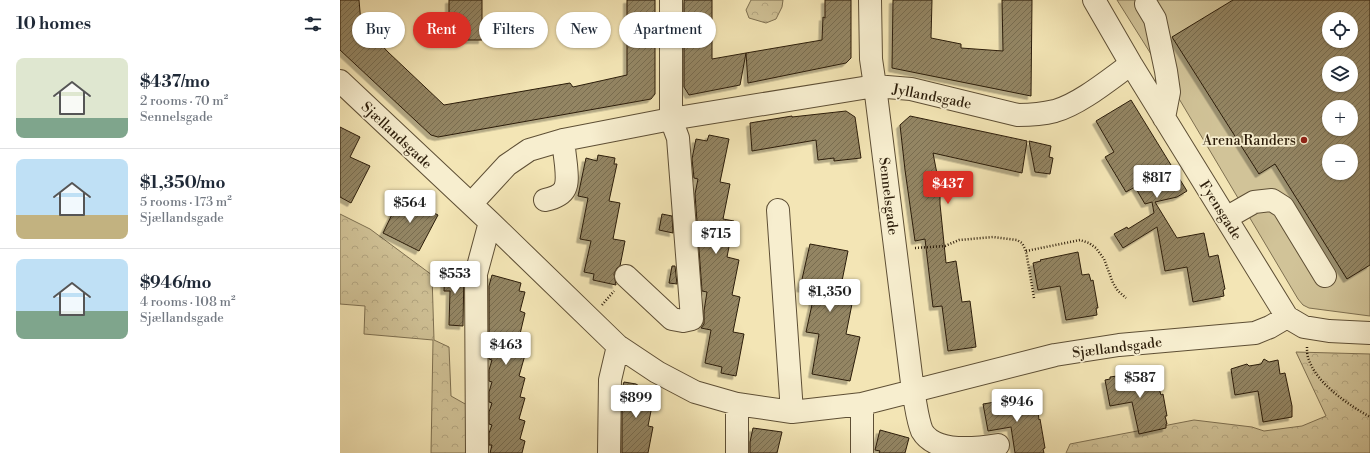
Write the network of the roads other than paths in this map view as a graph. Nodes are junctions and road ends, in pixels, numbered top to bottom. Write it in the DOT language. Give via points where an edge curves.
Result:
graph roads {
  1 [pos="670,0"];
  2 [pos="870,0"];
  3 [pos="1094,0"];
  4 [pos="1146,4"];
  5 [pos="1132,64"];
  6 [pos="340,81"];
  7 [pos="876,86"];
  8 [pos="1164,118"];
  9 [pos="671,119"];
  10 [pos="563,140"];
  11 [pos="545,200"];
  12 [pos="471,204"];
  13 [pos="778,210"];
  14 [pos="1226,218"];
  15 [pos="490,222"];
  16 [pos="626,276"];
  17 [pos="1325,276"];
  18 [pos="1296,322"];
  19 [pos="1370,333"];
  20 [pos="618,346"];
  21 [pos="913,391"];
  22 [pos="737,404"];
  23 [pos="862,404"];
  24 [pos="792,412"];
  25 [pos="998,446"];
  26 [pos="477,453"];
  27 [pos="609,453"];
  28 [pos="737,453"];
  29 [pos="862,453"];
  1 -- 9 [label="street"];
  2 -- 7 [label="street, Sennelsgade" via="871,59"];
  3 -- 5 [label="street, Fyensgade"];
  4 -- 8 [label="street" via="1155,19 1166,71 1169,92"];
  5 -- 7 [label="street, Jyllandsgade" via="1076,102 1056,111 1037,115 1018,115 911,89"];
  5 -- 8 [label="street, Fyensgade"];
  6 -- 12 [label="street, Sjællandsgade"];
  7 -- 9 [label="street, Jyllandsgade"];
  7 -- 21 [label="street, Sennelsgade"];
  8 -- 14 [label="street, Fyensgade"];
  9 -- 10 [label="street, Jyllandsgade"];
  9 -- 16 [label="street" via="678,138 692,319 672,319"];
  10 -- 11 [label="street" via="568,183 555,198"];
  10 -- 12 [label="street, Jyllandsgade" via="529,150 507,166"];
  12 -- 15 [label="street, Sjællandsgade"];
  13 -- 24 [label="street"];
  14 -- 17 [label="street" via="1254,202 1272,200 1283,207"];
  14 -- 18 [label="street, Fyensgade"];
  15 -- 20 [label="street, Sjællandsgade"];
  15 -- 26 [label="street" via="476,274"];
  18 -- 19 [label="street" via="1329,332"];
  18 -- 21 [label="street, Sjællandsgade" via="1255,333 1119,345 1055,355"];
  20 -- 22 [label="street, Sjællandsgade" via="657,372 694,392"];
  20 -- 27 [label="street" via="610,380"];
  21 -- 23 [label="street, Sjællandsgade"];
  21 -- 25 [label="street, Sennelsgade" via="922,431 939,449 953,452"];
  22 -- 24 [label="street, Sjællandsgade"];
  22 -- 28 [label="street"];
  23 -- 24 [label="street, Sjællandsgade"];
  23 -- 29 [label="street"];
}
